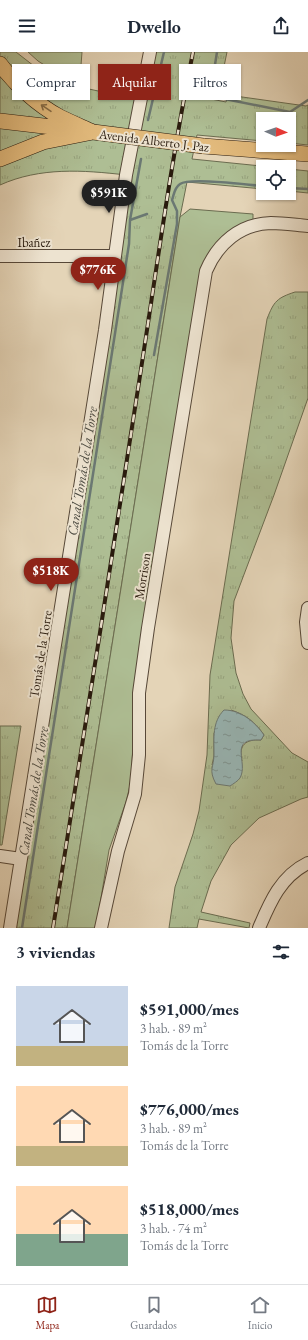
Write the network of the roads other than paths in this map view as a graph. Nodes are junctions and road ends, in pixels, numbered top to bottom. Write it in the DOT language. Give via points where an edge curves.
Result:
graph roads {
  1 [pos="150,52"];
  2 [pos="0,64"];
  3 [pos="0,121"];
  4 [pos="93,132"];
  5 [pos="308,154"];
  6 [pos="0,159"];
  7 [pos="308,226"];
  8 [pos="0,256"];
  9 [pos="115,256"];
  10 [pos="308,608"];
  11 [pos="308,643"];
  12 [pos="0,856"];
  13 [pos="21,859"];
  14 [pos="308,863"];
  15 [pos="10,928"];
  16 [pos="101,928"];
  17 [pos="259,928"];
  1 -- 9 [label="street, Tomás de la Torre" via="126,175"];
  4 -- 2 [label="main road, one-way" via="38,103"];
  3 -- 4 [label="main road, Avenida Alberto J. Paz"];
  4 -- 5 [label="main road, Avenida Alberto J. Paz, bridge" via="204,146"];
  4 -- 6 [label="main road" via="43,142"];
  7 -- 16 [label="street, Morrison" via="272,223 247,227 219,247 206,271 139,693 139,755 135,794 118,851"];
  8 -- 9 [label="street, Ibañez"];
  9 -- 13 [label="street, Tomás de la Torre"];
  10 -- 11 [label="street"];
  12 -- 13 [label="street"];
  13 -- 15 [label="street, Tomás de la Torre"];
  14 -- 17 [label="street" via="289,875 270,902"];
}
